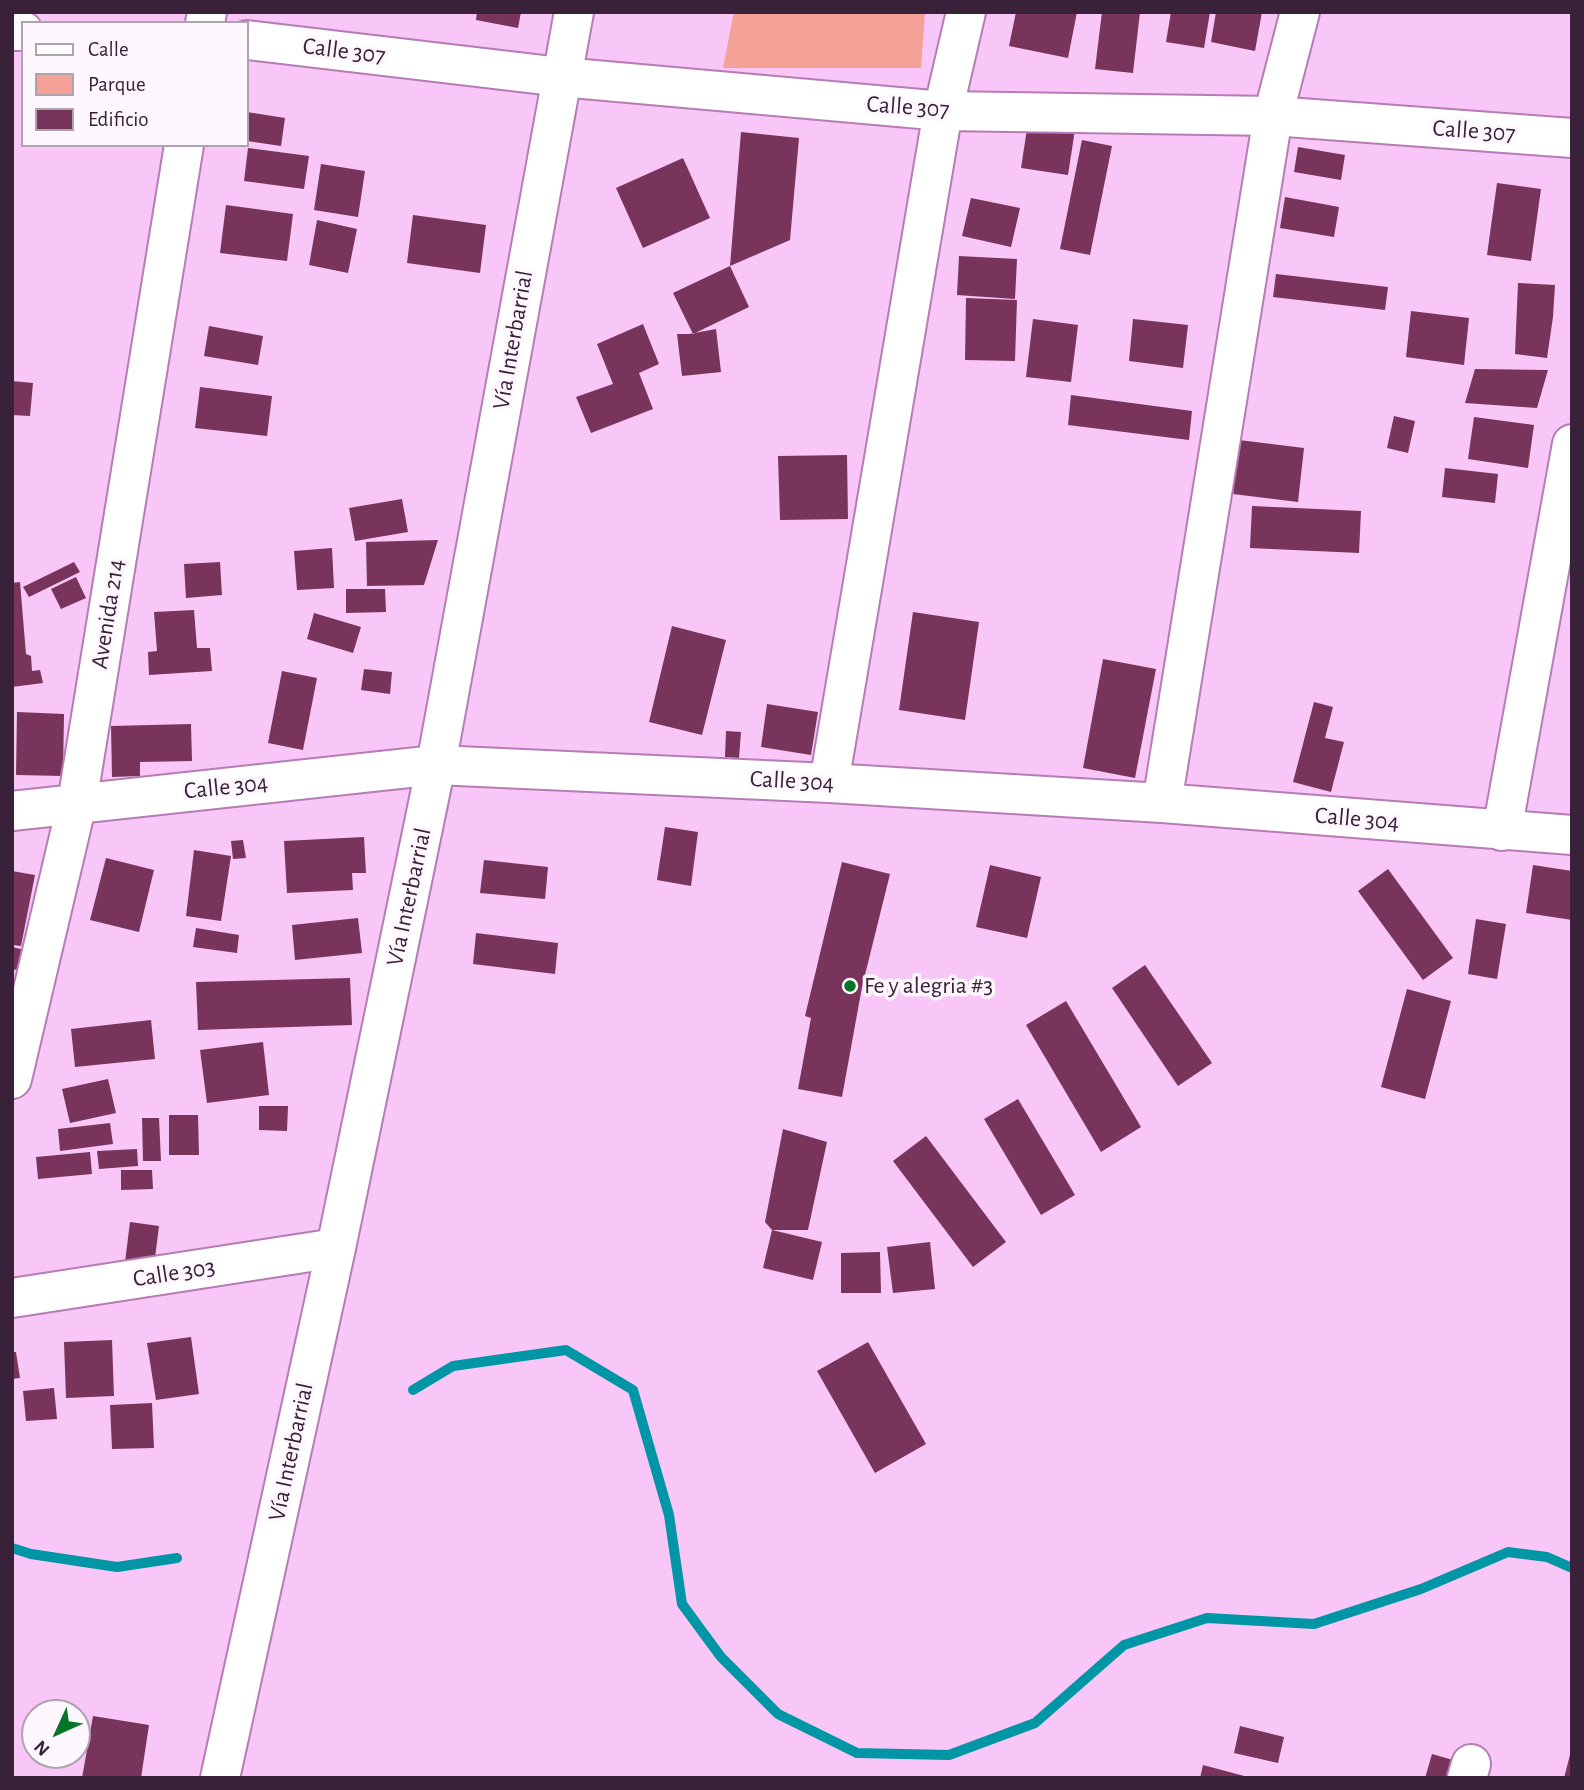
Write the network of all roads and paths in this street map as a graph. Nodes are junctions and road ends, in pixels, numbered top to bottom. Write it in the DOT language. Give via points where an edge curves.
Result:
graph roads {
  1 [pos="574,12"];
  2 [pos="966,12"];
  3 [pos="1300,12"];
  4 [pos="248,40"];
  5 [pos="561,77"];
  6 [pos="943,111"];
  7 [pos="1273,116"];
  8 [pos="1572,138"];
  9 [pos="184,147"];
  10 [pos="1572,444"];
  11 [pos="436,765"];
  12 [pos="829,783"];
  13 [pos="77,803"];
  14 [pos="1162,803"];
  15 [pos="12,811"];
  16 [pos="1502,831"];
  17 [pos="1572,835"];
  18 [pos="12,1079"];
  19 [pos="336,1248"];
  20 [pos="12,1298"];
  21 [pos="220,1778"];
  1 -- 5 [label="street, Vía Interbarrial"];
  2 -- 6 [label="street"];
  3 -- 7 [label="street"];
  4 -- 5 [label="street, Calle 307"];
  5 -- 6 [label="street, Calle 307"];
  5 -- 11 [label="street, Vía Interbarrial"];
  6 -- 7 [label="street, Calle 307"];
  6 -- 12 [label="street"];
  7 -- 8 [label="street, Calle 307"];
  7 -- 14 [label="street"];
  9 -- 13 [label="street, Avenida 214"];
  10 -- 16 [label="street"];
  11 -- 12 [label="street, Calle 304"];
  11 -- 13 [label="street, Calle 304"];
  11 -- 19 [label="street, Vía Interbarrial"];
  12 -- 14 [label="street, Calle 304"];
  13 -- 15 [label="street, Calle 304"];
  13 -- 18 [label="street, Avenida 214"];
  14 -- 16 [label="street, Calle 304"];
  16 -- 17 [label="street, Calle 304"];
  19 -- 20 [label="street, Calle 303"];
  19 -- 21 [label="street, Vía Interbarrial"];
}
